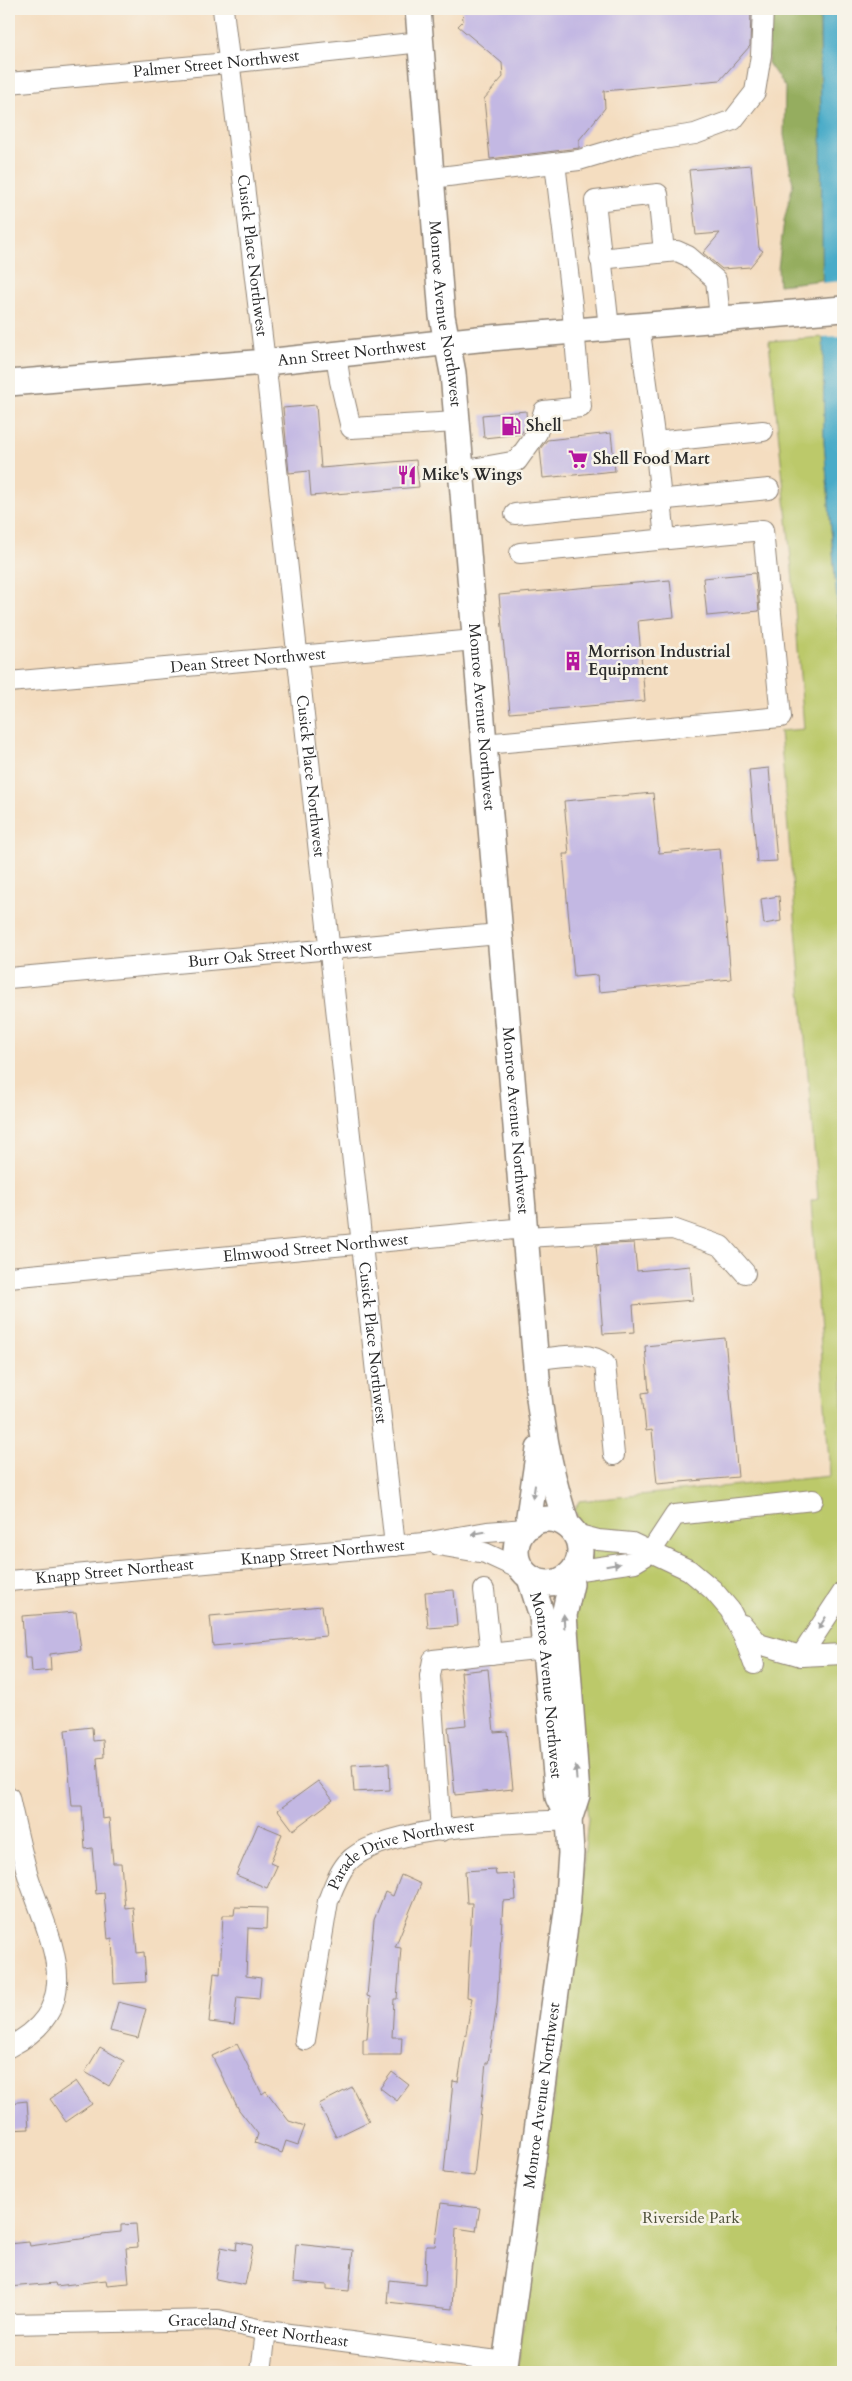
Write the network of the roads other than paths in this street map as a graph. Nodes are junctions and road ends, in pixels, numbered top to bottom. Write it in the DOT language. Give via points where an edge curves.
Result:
graph roads {
  1 [pos="223,9"];
  2 [pos="418,9"];
  3 [pos="763,9"];
  4 [pos="421,42"];
  5 [pos="228,63"];
  6 [pos="9,83"];
  7 [pos="555,163"];
  8 [pos="432,178"];
  9 [pos="664,252"];
  10 [pos="600,259"];
  11 [pos="843,309"];
  12 [pos="720,318"];
  13 [pos="638,325"];
  14 [pos="609,328"];
  15 [pos="574,331"];
  16 [pos="448,342"];
  17 [pos="336,354"];
  18 [pos="266,362"];
  19 [pos="9,383"];
  20 [pos="456,422"];
  21 [pos="763,431"];
  22 [pos="655,442"];
  23 [pos="461,471"];
  24 [pos="769,490"];
  25 [pos="661,500"];
  26 [pos="515,514"];
  27 [pos="665,539"];
  28 [pos="520,553"];
  29 [pos="475,640"];
  30 [pos="298,656"];
  31 [pos="15,682"];
  32 [pos="484,744"];
  33 [pos="500,934"];
  34 [pos="330,949"];
  35 [pos="9,978"];
  36 [pos="525,1232"];
  37 [pos="363,1242"];
  38 [pos="745,1273"];
  39 [pos="9,1276"];
  40 [pos="536,1359"];
  41 [pos="542,1427"];
  42 [pos="614,1456"];
  43 [pos="813,1500"];
  44 [pos="529,1527"];
  45 [pos="571,1530"];
  46 [pos="424,1543"];
  47 [pos="394,1546"];
  48 [pos="650,1552"];
  49 [pos="221,1561"];
  50 [pos="572,1573"];
  51 [pos="526,1574"];
  52 [pos="9,1581"];
  53 [pos="484,1590"];
  54 [pos="843,1592"];
  55 [pos="730,1610"];
  56 [pos="556,1648"];
  57 [pos="491,1654"];
  58 [pos="843,1654"];
  59 [pos="801,1656"];
  60 [pos="754,1664"];
  61 [pos="9,1797"];
  62 [pos="569,1820"];
  63 [pos="441,1831"];
  64 [pos="306,2040"];
  65 [pos="9,2048"];
  66 [pos="9,2324"];
  67 [pos="266,2331"];
  68 [pos="505,2367"];
  69 [pos="261,2372"];
  1 -- 5 [label="street, Cusick Place Northwest"];
  2 -- 4 [label="main road, Monroe Avenue Northwest"];
  3 -- 7 [label="street" via="754,92 733,120 695,134"];
  4 -- 5 [label="street, Palmer Street Northwest"];
  4 -- 8 [label="main road, Monroe Avenue Northwest"];
  5 -- 6 [label="street, Palmer Street Northwest"];
  5 -- 18 [label="street, Cusick Place Northwest"];
  7 -- 8 [label="street"];
  7 -- 15 [label="street"];
  8 -- 16 [label="main road, Monroe Avenue Northwest" via="442,316"];
  9 -- 10 [label="street"];
  9 -- 10 [label="street" via="658,194 595,201"];
  9 -- 12 [label="street" via="683,252 714,277"];
  10 -- 14 [label="street"];
  11 -- 12 [label="main road, Ann Street Northwest"];
  12 -- 13 [label="main road, Ann Street Northwest"];
  13 -- 14 [label="main road, Ann Street Northwest"];
  13 -- 22 [label="street"];
  14 -- 15 [label="main road, Ann Street Northwest"];
  15 -- 16 [label="main road, Ann Street Northwest"];
  15 -- 23 [label="street" via="581,407 544,411 536,433 517,462"];
  16 -- 17 [label="main road, Ann Street Northwest"];
  16 -- 20 [label="main road, Monroe Avenue Northwest"];
  17 -- 18 [label="main road, Ann Street Northwest"];
  17 -- 20 [label="street" via="351,428"];
  18 -- 19 [label="main road, Ann Street Northwest"];
  18 -- 30 [label="street, Cusick Place Northwest"];
  20 -- 23 [label="main road, Monroe Avenue Northwest"];
  21 -- 22 [label="street"];
  22 -- 25 [label="street"];
  23 -- 29 [label="main road, Monroe Avenue Northwest"];
  24 -- 25 [label="street"];
  25 -- 26 [label="street"];
  25 -- 27 [label="street"];
  27 -- 28 [label="street"];
  27 -- 32 [label="street" via="764,530 780,717"];
  29 -- 30 [label="street, Dean Street Northwest"];
  29 -- 32 [label="main road, Monroe Avenue Northwest"];
  30 -- 31 [label="street, Dean Street Northwest"];
  30 -- 34 [label="street, Cusick Place Northwest"];
  32 -- 33 [label="main road, Monroe Avenue Northwest"];
  33 -- 34 [label="street, Burr Oak Street Northwest"];
  33 -- 36 [label="main road, Monroe Avenue Northwest"];
  34 -- 35 [label="street, Burr Oak Street Northwest"];
  34 -- 37 [label="street, Cusick Place Northwest"];
  36 -- 37 [label="street, Elmwood Street Northwest"];
  36 -- 38 [label="street, Elmwood Street Northwest" via="674,1229 721,1246"];
  36 -- 40 [label="main road, Monroe Avenue Northwest"];
  37 -- 39 [label="street, Elmwood Street Northwest"];
  37 -- 47 [label="street, Cusick Place Northwest"];
  40 -- 41 [label="main road, Monroe Avenue Northwest"];
  40 -- 42 [label="street" via="580,1355 596,1357 604,1364"];
  41 -- 44 [label="main road, Monroe Avenue Northwest, one-way"];
  41 -- 45 [label="main road, Monroe Avenue Northwest" via="554,1489"];
  43 -- 48 [label="street" via="675,1515"];
  44 -- 45 [label="main road" via="549,1520"];
  44 -- 46 [label="street, Knapp Street Northwest, one-way"];
  44 -- 51 [label="main road" via="517,1544 517,1553"];
  45 -- 48 [label="street" via="598,1540 632,1543"];
  45 -- 50 [label="main road" via="579,1542 580,1557"];
  46 -- 47 [label="street, Knapp Street Northwest"];
  46 -- 51 [label="street, Knapp Street Northwest" via="485,1553"];
  47 -- 49 [label="street, Knapp Street Northwest"];
  50 -- 48 [label="street, one-way" via="635,1562"];
  48 -- 55 [label="street" via="689,1570"];
  49 -- 52 [label="street, Knapp Street Northeast"];
  50 -- 51 [label="main road" via="555,1582 538,1581"];
  56 -- 50 [label="main road, Monroe Avenue Northwest, one-way"];
  51 -- 56 [label="main road, Monroe Avenue Northwest"];
  53 -- 57 [label="street"];
  54 -- 59 [label="street, one-way"];
  55 -- 59 [label="street" via="759,1644"];
  55 -- 60 [label="street"];
  56 -- 57 [label="street"];
  56 -- 62 [label="main road, Monroe Avenue Northwest" via="578,1795"];
  57 -- 63 [label="street" via="433,1660 430,1676"];
  58 -- 59 [label="street"];
  61 -- 65 [label="street" via="28,1873 56,1958 58,1975 55,2001 45,2022"];
  62 -- 63 [label="street, Parade Drive Northwest"];
  62 -- 68 [label="main road, Monroe Avenue Northwest" via="571,1853 567,1911"];
  63 -- 64 [label="street, Parade Drive Northwest" via="388,1840 365,1850 347,1863 328,1901"];
  66 -- 67 [label="street, Graceland Street Northeast" via="218,2320"];
  67 -- 68 [label="street, Graceland Street Northeast"];
  67 -- 69 [label="street"];
}
